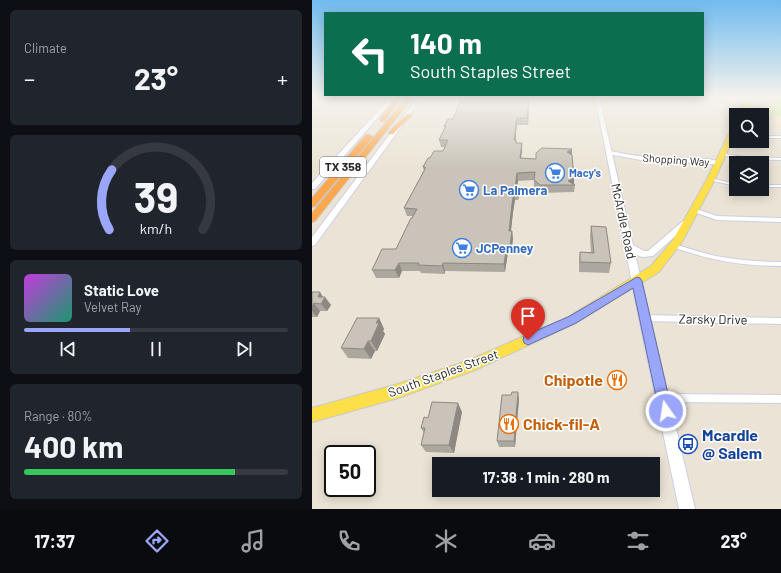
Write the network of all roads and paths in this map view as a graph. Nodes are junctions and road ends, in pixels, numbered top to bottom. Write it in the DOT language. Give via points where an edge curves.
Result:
graph roads {
  1 [pos="383,120"];
  2 [pos="372,121"];
  3 [pos="391,121"];
  4 [pos="403,121"];
  5 [pos="405,121"];
  6 [pos="603,121"];
  7 [pos="769,137"];
  8 [pos="781,137"];
  9 [pos="729,141"];
  10 [pos="610,153"];
  11 [pos="722,154"];
  12 [pos="781,159"];
  13 [pos="718,163"];
  14 [pos="353,169"];
  15 [pos="711,179"];
  16 [pos="729,183"];
  17 [pos="769,186"];
  18 [pos="781,186"];
  19 [pos="312,187"];
  20 [pos="312,204"];
  21 [pos="693,210"];
  22 [pos="312,219"];
  23 [pos="781,220"];
  24 [pos="686,223"];
  25 [pos="312,243"];
  26 [pos="629,246"];
  27 [pos="674,246"];
  28 [pos="781,264"];
  29 [pos="637,281"];
  30 [pos="644,318"];
  31 [pos="781,321"];
  32 [pos="663,398"];
  33 [pos="781,399"];
  34 [pos="312,415"];
  35 [pos="688,509"];
  1 -- 20 [label="highway, TX 358"];
  2 -- 19 [label="main road"];
  3 -- 14 [label="highway, TX 358"];
  4 -- 14 [label="highway"];
  5 -- 25 [label="main road"];
  6 -- 10 [label="main road, McArdle Road"];
  7 -- 8 [label="street"];
  9 -- 11 [label="main road, South Staples Street"];
  10 -- 13 [label="street, Shopping Way" via="646,159"];
  10 -- 26 [label="main road, McArdle Road"];
  11 -- 12 [label="street" via="743,158"];
  11 -- 13 [label="main road, South Staples Street"];
  13 -- 15 [label="main road, South Staples Street"];
  14 -- 22 [label="highway, TX 358"];
  15 -- 16 [label="street"];
  15 -- 21 [label="main road, South Staples Street"];
  17 -- 18 [label="street"];
  21 -- 23 [label="street" via="717,218"];
  21 -- 24 [label="main road, South Staples Street"];
  24 -- 26 [label="main road" via="650,254 642,254"];
  24 -- 27 [label="main road, South Staples Street"];
  26 -- 29 [label="main road, McArdle Road"];
  27 -- 28 [label="street" via="721,260 746,264"];
  27 -- 29 [label="main road, South Staples Street" via="654,269"];
  29 -- 30 [label="main road, McArdle Road"];
  29 -- 34 [label="main road, South Staples Street" via="572,320 470,366 398,391"];
  30 -- 31 [label="street, Zarsky Drive"];
  30 -- 32 [label="main road, McArdle Road"];
  32 -- 33 [label="street"];
  32 -- 35 [label="main road, McArdle Road"];
}
